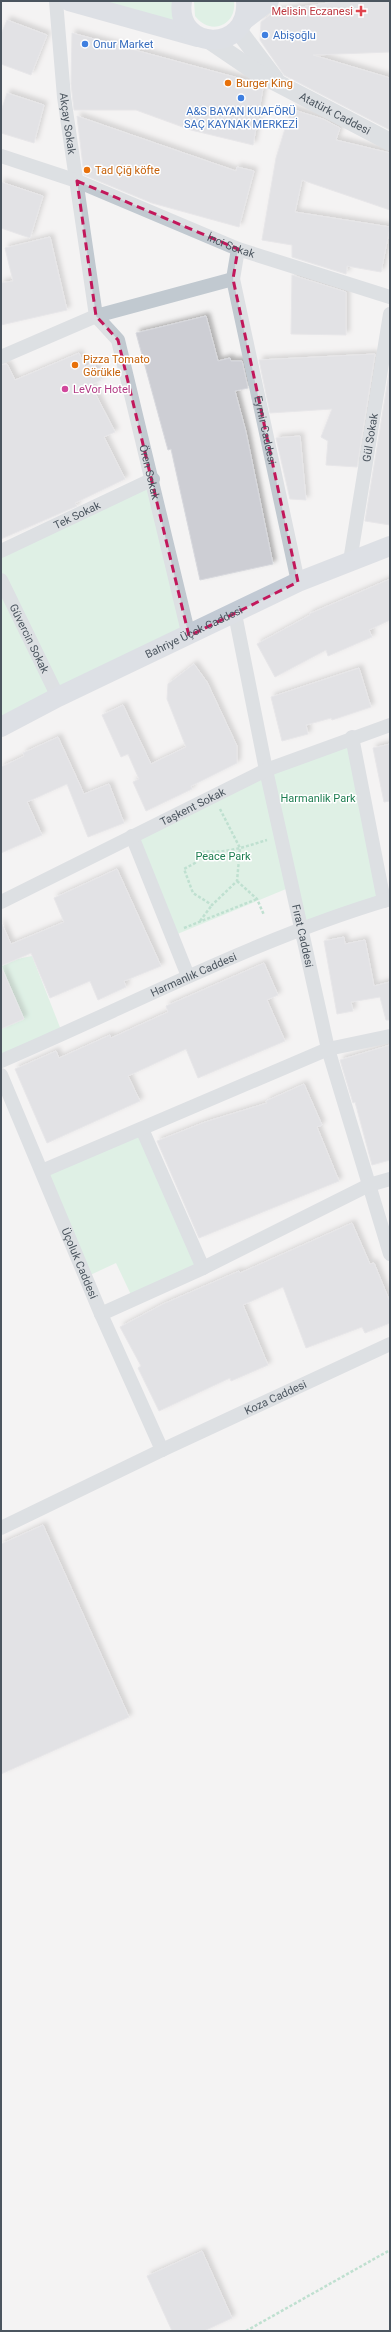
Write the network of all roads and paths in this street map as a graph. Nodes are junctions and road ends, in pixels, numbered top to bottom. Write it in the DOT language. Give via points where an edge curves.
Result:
graph roads {
  1 [pos="56,1"];
  2 [pos="69,1"];
  3 [pos="182,1"];
  4 [pos="269,1"];
  5 [pos="243,17"];
  6 [pos="204,38"];
  7 [pos="280,85"];
  8 [pos="390,142"];
  9 [pos="1,156"];
  10 [pos="77,181"];
  11 [pos="238,249"];
  12 [pos="232,279"];
  13 [pos="390,297"];
  14 [pos="390,314"];
  15 [pos="96,316"];
  16 [pos="1,357"];
  17 [pos="153,479"];
  18 [pos="390,546"];
  19 [pos="1,551"];
  20 [pos="350,561"];
  21 [pos="1,580"];
  22 [pos="298,582"];
  23 [pos="235,614"];
  24 [pos="189,636"];
  25 [pos="58,697"];
  26 [pos="390,725"];
  27 [pos="1,727"];
  28 [pos="352,737"];
  29 [pos="266,770"];
  30 [pos="213,794"];
  31 [pos="132,836"];
  32 [pos="281,836"];
  33 [pos="240,848"];
  34 [pos="237,881"];
  35 [pos="256,899"];
  36 [pos="387,900"];
  37 [pos="1,902"];
  38 [pos="212,905"];
  39 [pos="264,915"];
  40 [pos="300,928"];
  41 [pos="188,976"];
  42 [pos="390,1036"];
  43 [pos="328,1049"];
  44 [pos="1,1061"];
  45 [pos="1,1074"];
  46 [pos="142,1128"];
  47 [pos="42,1171"];
  48 [pos="390,1179"];
  49 [pos="369,1185"];
  50 [pos="390,1254"];
  51 [pos="203,1268"];
  52 [pos="101,1314"];
  53 [pos="390,1344"];
  54 [pos="162,1450"];
  55 [pos="1,1528"];
  56 [pos="390,2250"];
  57 [pos="246,2331"];
  1 -- 10 [label="street, Akçay Sokak" via="64,97"];
  2 -- 6 [label="main road"];
  3 -- 6 [label="main road" via="181,12 184,22"];
  4 -- 5 [label="main road"];
  5 -- 6 [label="main road" via="220,40"];
  5 -- 7 [label="street"];
  6 -- 7 [label="street, Atatürk Caddesi"];
  7 -- 8 [label="street, Atatürk Caddesi"];
  9 -- 10 [label="street, İnci Sokak"];
  10 -- 11 [label="street, İnci Sokak"];
  10 -- 15 [label="street, Akçay Sokak"];
  11 -- 12 [label="street, Eymir Caddesi"];
  11 -- 13 [label="street, İnci Sokak"];
  12 -- 15 [label="street"];
  12 -- 22 [label="street, Eymir Caddesi"];
  14 -- 20 [label="street, Gül Sokak"];
  15 -- 16 [label="street"];
  15 -- 17 [label="street, Ören Sokak" via="118,340"];
  17 -- 19 [label="street, Tek Sokak"];
  17 -- 24 [label="street, Ören Sokak"];
  18 -- 20 [label="main road, Bahriye Üçok Caddesi"];
  20 -- 22 [label="main road, Bahriye Üçok Caddesi"];
  21 -- 25 [label="street, Güvercin Sokak"];
  22 -- 23 [label="main road, Bahriye Üçok Caddesi"];
  23 -- 24 [label="main road, Bahriye Üçok Caddesi"];
  23 -- 29 [label="street, Fırat Caddesi"];
  24 -- 25 [label="main road, Bahriye Üçok Caddesi"];
  25 -- 27 [label="main road, Bahriye Üçok Caddesi"];
  26 -- 28 [label="street, Taşkent Sokak"];
  28 -- 29 [label="street, Taşkent Sokak"];
  28 -- 36 [label="street"];
  29 -- 30 [label="street, Taşkent Sokak"];
  29 -- 32 [label="street, Fırat Caddesi"];
  30 -- 31 [label="street, Taşkent Sokak"];
  30 -- 33 [label="path"];
  31 -- 37 [label="street, Taşkent Sokak"];
  31 -- 41 [label="street"];
  32 -- 33 [label="path"];
  32 -- 40 [label="street, Fırat Caddesi"];
  33 -- 34 [label="path"];
  33 -- 38 [label="path" via="205,851 198,856 196,863 184,868 193,893"];
  34 -- 35 [label="path"];
  34 -- 38 [label="path"];
  35 -- 38 [label="path" via="199,922"];
  35 -- 39 [label="path"];
  36 -- 40 [label="street, Harmanlık Caddesi"];
  40 -- 41 [label="street, Harmanlık Caddesi"];
  40 -- 43 [label="street, Fırat Caddesi"];
  41 -- 44 [label="street, Harmanlık Caddesi"];
  42 -- 43 [label="street"];
  43 -- 46 [label="street"];
  43 -- 49 [label="street, Fırat Caddesi"];
  45 -- 47 [label="street, Üçoluk Caddesi"];
  46 -- 47 [label="street"];
  46 -- 51 [label="street"];
  47 -- 52 [label="street, Üçoluk Caddesi"];
  48 -- 49 [label="street"];
  49 -- 50 [label="street, Fırat Caddesi"];
  49 -- 51 [label="street"];
  51 -- 52 [label="street"];
  52 -- 54 [label="street, Üçoluk Caddesi"];
  53 -- 54 [label="street, Koza Caddesi"];
  54 -- 55 [label="street, Koza Caddesi"];
  56 -- 57 [label="path"];
}
